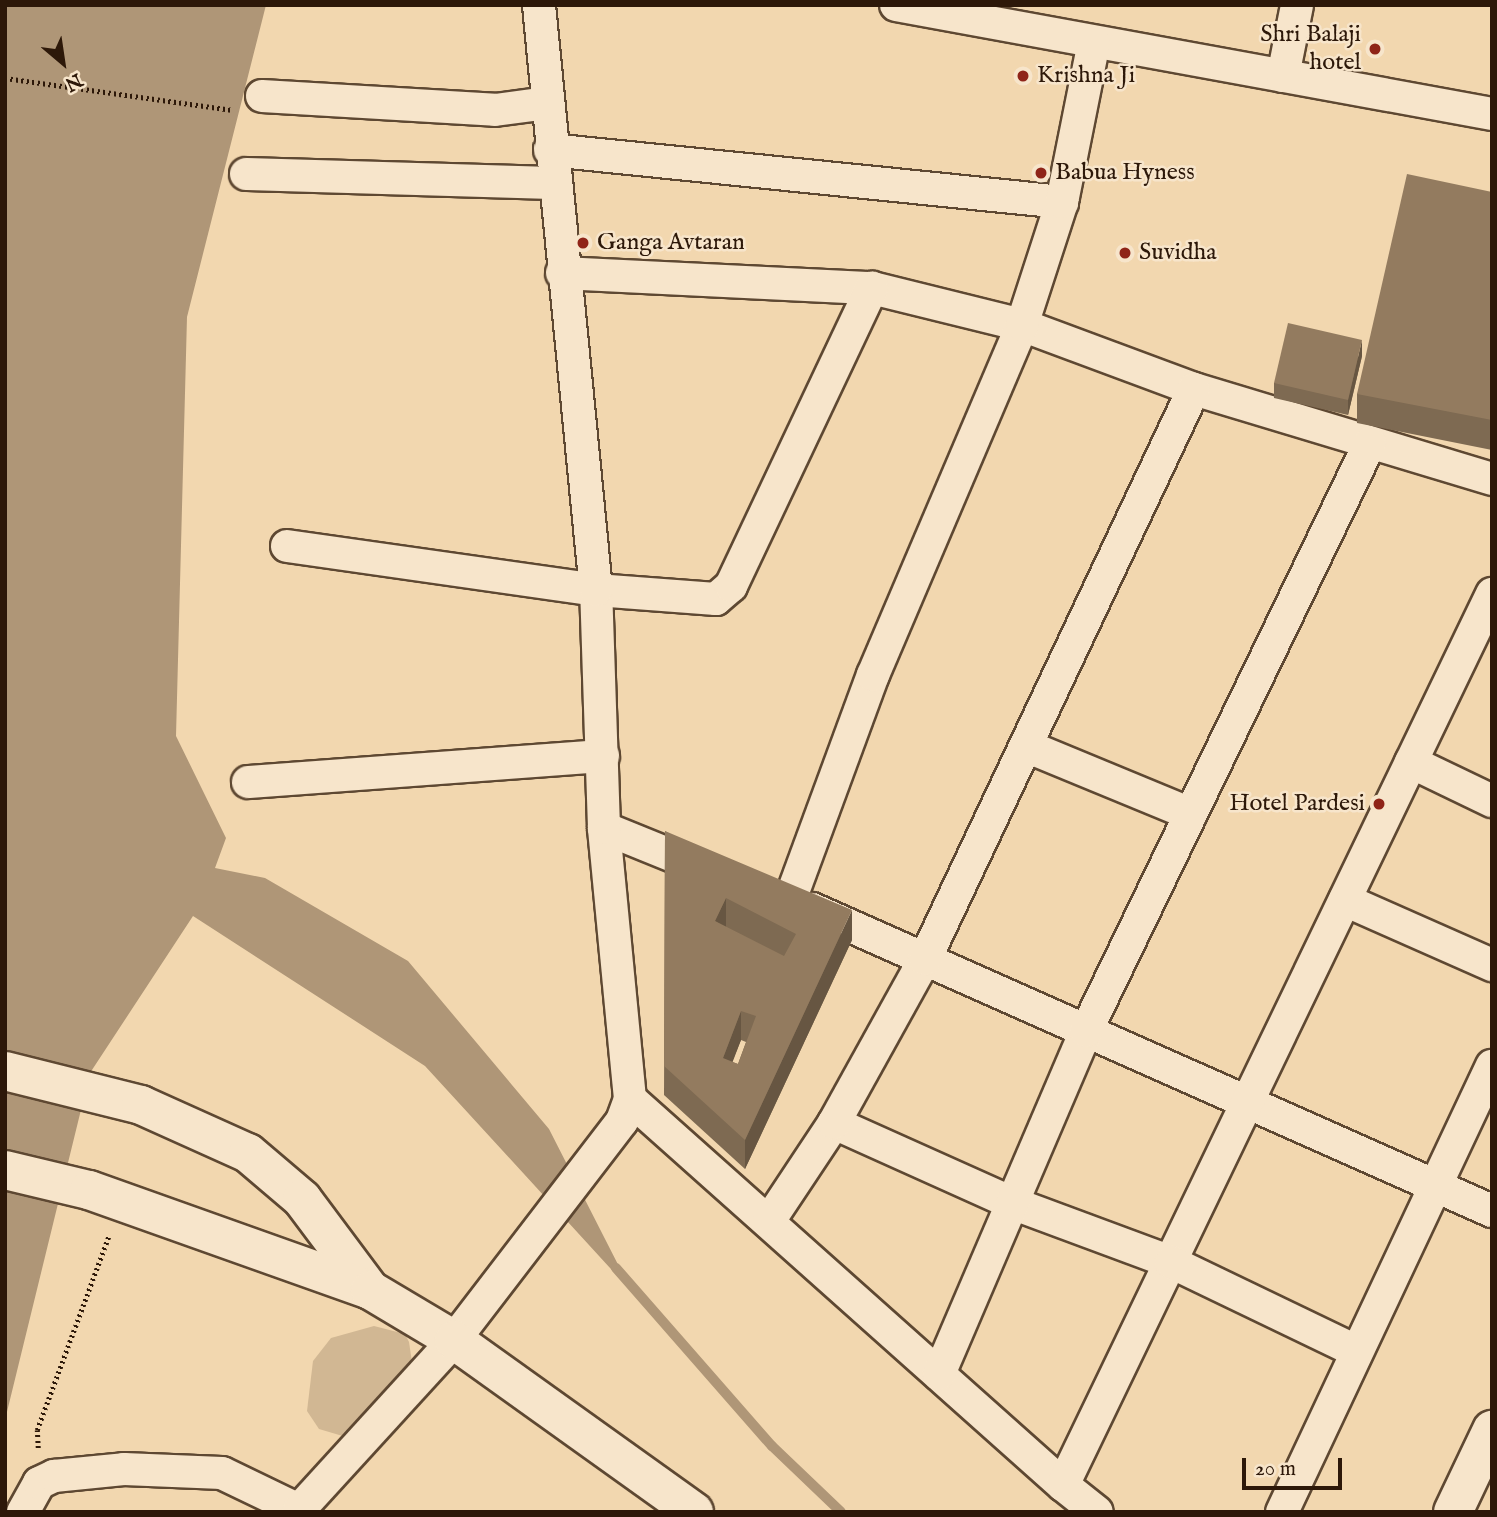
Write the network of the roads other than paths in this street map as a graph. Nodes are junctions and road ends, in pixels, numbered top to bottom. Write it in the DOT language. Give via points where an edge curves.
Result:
graph roads {
  1 [pos="539,5"];
  2 [pos="896,5"];
  3 [pos="1297,5"];
  4 [pos="1094,41"];
  5 [pos="1283,76"];
  6 [pos="547,103"];
  7 [pos="260,105"];
  8 [pos="1492,114"];
  9 [pos="550,150"];
  10 [pos="246,174"];
  11 [pos="553,183"];
  12 [pos="1062,202"];
  13 [pos="562,273"];
  14 [pos="872,288"];
  15 [pos="1022,325"];
  16 [pos="1194,389"];
  17 [pos="1370,443"];
  18 [pos="1492,480"];
  19 [pos="287,546"];
  20 [pos="596,590"];
  21 [pos="1492,594"];
  22 [pos="1026,746"];
  23 [pos="603,756"];
  24 [pos="1411,762"];
  25 [pos="248,782"];
  26 [pos="1492,801"];
  27 [pos="1191,814"];
  28 [pos="604,828"];
  29 [pos="765,893"];
  30 [pos="1345,900"];
  31 [pos="925,959"];
  32 [pos="1492,965"];
  33 [pos="1086,1031"];
  34 [pos="1492,1066"];
  35 [pos="5,1071"];
  36 [pos="1247,1102"];
  37 [pos="626,1110"];
  38 [pos="834,1122"];
  39 [pos="5,1170"];
  40 [pos="1432,1185"];
  41 [pos="1012,1203"];
  42 [pos="1492,1211"];
  43 [pos="769,1221"];
  44 [pos="1171,1262"];
  45 [pos="370,1290"];
  46 [pos="454,1340"];
  47 [pos="1356,1350"];
  48 [pos="939,1374"];
  49 [pos="1492,1430"];
  50 [pos="1063,1485"];
  51 [pos="300,1511"];
  52 [pos="23,1512"];
  53 [pos="694,1512"];
  54 [pos="1097,1512"];
  55 [pos="1282,1512"];
  56 [pos="1454,1512"];
  1 -- 6 [label="street"];
  2 -- 4 [label="street"];
  3 -- 5 [label="street"];
  4 -- 5 [label="street"];
  4 -- 12 [label="street"];
  5 -- 8 [label="street"];
  6 -- 7 [label="street" via="495,110"];
  6 -- 9 [label="street"];
  9 -- 11 [label="street"];
  9 -- 12 [label="street"];
  10 -- 11 [label="street"];
  11 -- 13 [label="street"];
  12 -- 15 [label="street"];
  13 -- 14 [label="street"];
  13 -- 20 [label="street"];
  14 -- 15 [label="street"];
  14 -- 20 [label="street" via="731,586 706,599"];
  15 -- 16 [label="street"];
  15 -- 29 [label="street" via="873,675"];
  16 -- 17 [label="street"];
  16 -- 22 [label="street"];
  17 -- 18 [label="street"];
  17 -- 27 [label="street"];
  19 -- 20 [label="street"];
  20 -- 23 [label="street"];
  21 -- 24 [label="street"];
  22 -- 27 [label="street"];
  22 -- 31 [label="street"];
  23 -- 25 [label="street"];
  23 -- 28 [label="street"];
  24 -- 26 [label="street"];
  24 -- 30 [label="street"];
  27 -- 33 [label="street"];
  28 -- 29 [label="street"];
  28 -- 37 [label="street"];
  29 -- 31 [label="street"];
  30 -- 32 [label="street"];
  30 -- 36 [label="street"];
  31 -- 33 [label="street"];
  31 -- 38 [label="street"];
  33 -- 36 [label="street"];
  33 -- 41 [label="street"];
  34 -- 40 [label="street"];
  35 -- 45 [label="main road" via="141,1105 248,1153 302,1199"];
  36 -- 40 [label="street"];
  36 -- 44 [label="street"];
  37 -- 43 [label="street"];
  37 -- 46 [label="street"];
  38 -- 41 [label="street"];
  38 -- 43 [label="street"];
  39 -- 45 [label="main road" via="89,1190"];
  40 -- 42 [label="street"];
  40 -- 47 [label="street"];
  41 -- 44 [label="street"];
  41 -- 48 [label="street"];
  43 -- 48 [label="street"];
  44 -- 47 [label="street"];
  44 -- 50 [label="street"];
  45 -- 46 [label="main road"];
  46 -- 51 [label="street"];
  46 -- 53 [label="main road"];
  47 -- 55 [label="street"];
  48 -- 50 [label="street"];
  49 -- 56 [label="main road"];
  50 -- 54 [label="street"];
  51 -- 52 [label="street" via="222,1473 124,1469 54,1476 39,1483"];
}
